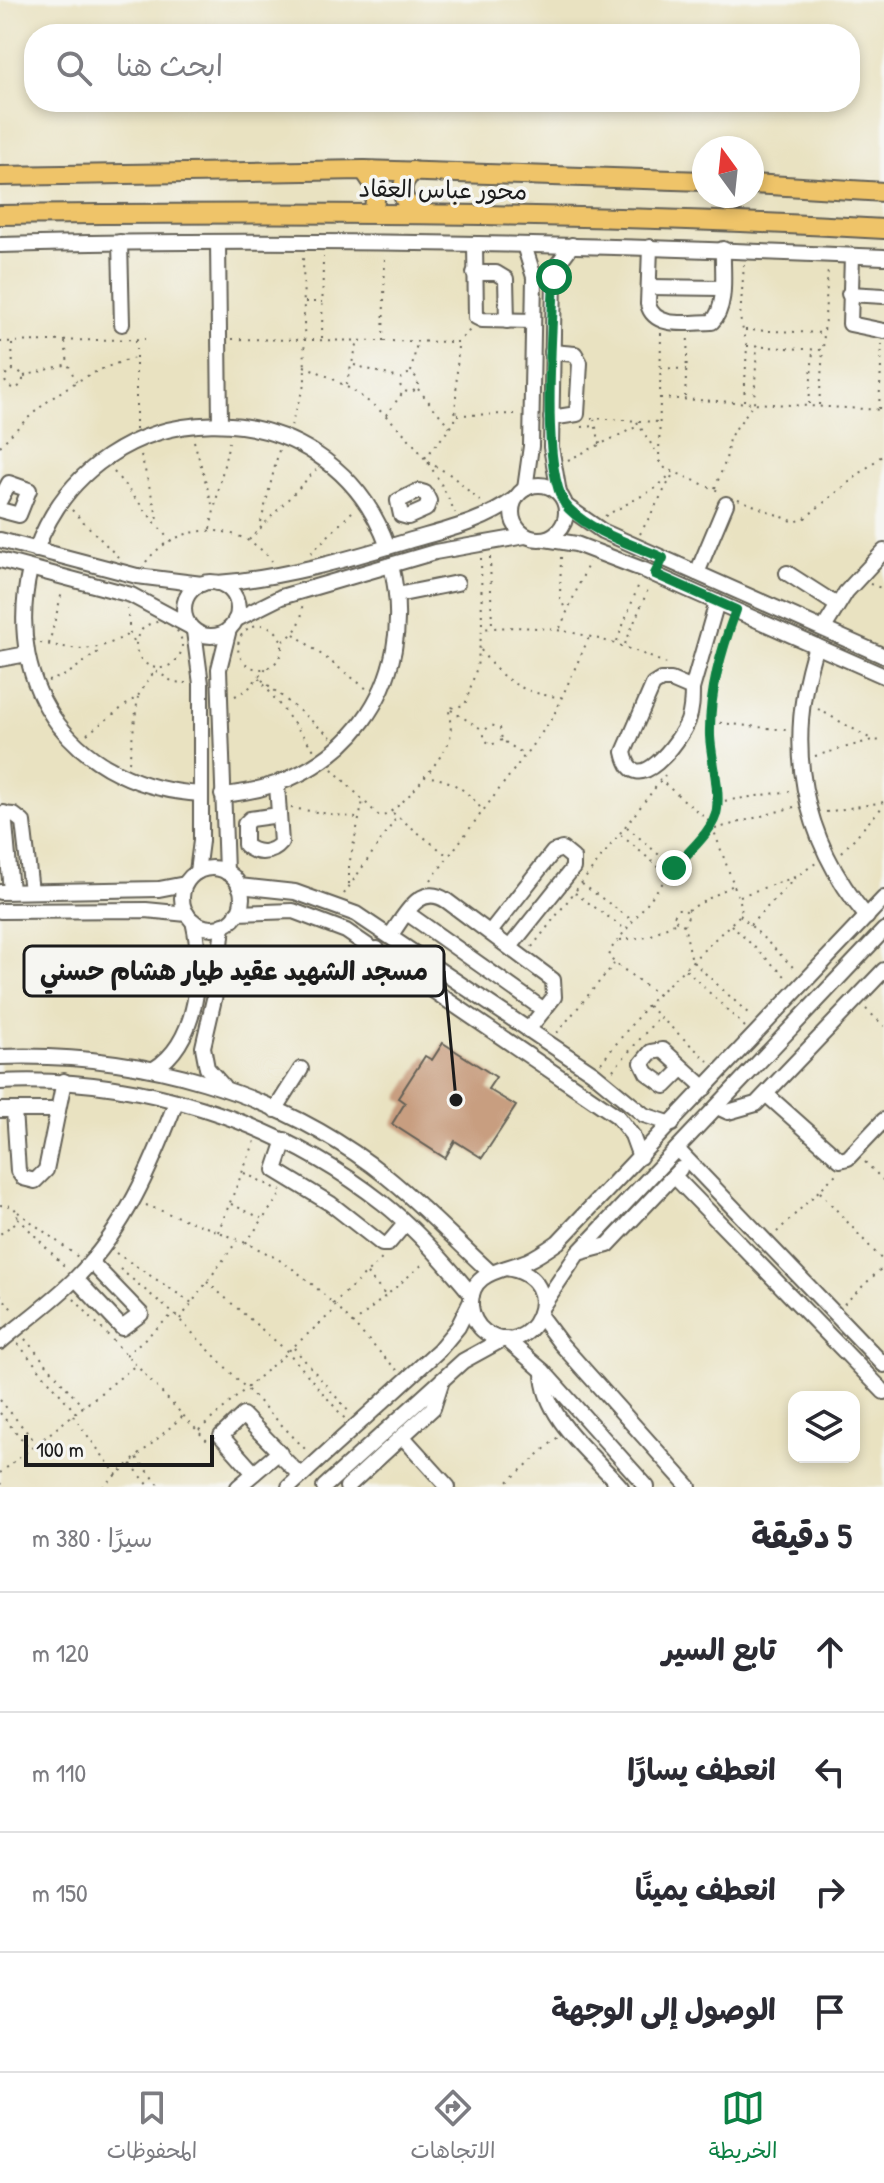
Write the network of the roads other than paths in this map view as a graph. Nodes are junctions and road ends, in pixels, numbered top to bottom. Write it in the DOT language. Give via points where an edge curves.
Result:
graph roads {
  1 [pos="364,170"];
  2 [pos="413,171"];
  3 [pos="0,176"];
  4 [pos="692,181"];
  5 [pos="764,185"];
  6 [pos="884,192"];
  7 [pos="374,211"];
  8 [pos="420,212"];
  9 [pos="0,215"];
  10 [pos="884,229"];
  11 [pos="120,242"];
  12 [pos="218,242"];
  13 [pos="475,244"];
  14 [pos="0,245"];
  15 [pos="524,245"];
  16 [pos="572,245"];
  17 [pos="650,247"];
  18 [pos="723,249"];
  19 [pos="852,256"];
  20 [pos="884,257"];
  21 [pos="474,273"];
  22 [pos="649,287"];
  23 [pos="721,288"];
  24 [pos="849,294"];
  25 [pos="884,296"];
  26 [pos="507,321"];
  27 [pos="533,321"];
  28 [pos="122,324"];
  29 [pos="883,338"];
  30 [pos="552,352"];
  31 [pos="551,418"];
  32 [pos="227,424"];
  33 [pos="520,493"];
  34 [pos="0,500"];
  35 [pos="563,500"];
  36 [pos="26,503"];
  37 [pos="726,504"];
  38 [pos="0,510"];
  39 [pos="397,510"];
  40 [pos="51,516"];
  41 [pos="374,517"];
  42 [pos="525,536"];
  43 [pos="545,539"];
  44 [pos="0,540"];
  45 [pos="388,547"];
  46 [pos="36,550"];
  47 [pos="884,551"];
  48 [pos="0,560"];
  49 [pos="391,565"];
  50 [pos="30,569"];
  51 [pos="697,573"];
  52 [pos="787,573"];
  53 [pos="457,583"];
  54 [pos="209,584"];
  55 [pos="397,595"];
  56 [pos="717,602"];
  57 [pos="837,605"];
  58 [pos="232,625"];
  59 [pos="192,628"];
  60 [pos="824,628"];
  61 [pos="816,646"];
  62 [pos="25,647"];
  63 [pos="884,656"];
  64 [pos="0,659"];
  65 [pos="884,676"];
  66 [pos="693,683"];
  67 [pos="277,785"];
  68 [pos="201,794"];
  69 [pos="222,795"];
  70 [pos="279,811"];
  71 [pos="2,813"];
  72 [pos="4,866"];
  73 [pos="197,872"];
  74 [pos="226,872"];
  75 [pos="185,884"];
  76 [pos="239,886"];
  77 [pos="31,891"];
  78 [pos="6,892"];
  79 [pos="884,898"];
  80 [pos="512,904"];
  81 [pos="0,911"];
  82 [pos="237,913"];
  83 [pos="407,913"];
  84 [pos="867,917"];
  85 [pos="190,918"];
  86 [pos="531,921"];
  87 [pos="223,925"];
  88 [pos="884,930"];
  89 [pos="490,932"];
  90 [pos="390,936"];
  91 [pos="510,947"];
  92 [pos="377,949"];
  93 [pos="884,970"];
  94 [pos="356,982"];
  95 [pos="544,1010"];
  96 [pos="528,1030"];
  97 [pos="0,1057"];
  98 [pos="683,1068"];
  99 [pos="154,1069"];
  100 [pos="301,1069"];
  101 [pos="64,1081"];
  102 [pos="0,1082"];
  103 [pos="705,1088"];
  104 [pos="230,1090"];
  105 [pos="767,1095"];
  106 [pos="176,1102"];
  107 [pos="717,1107"];
  108 [pos="7,1110"];
  109 [pos="58,1110"];
  110 [pos="275,1110"];
  111 [pos="884,1120"];
  112 [pos="672,1124"];
  113 [pos="285,1140"];
  114 [pos="677,1149"];
  115 [pos="640,1157"];
  116 [pos="688,1160"];
  117 [pos="674,1176"];
  118 [pos="405,1224"];
  119 [pos="578,1253"];
  120 [pos="90,1263"];
  121 [pos="506,1268"];
  122 [pos="490,1272"];
  123 [pos="76,1279"];
  124 [pos="472,1298"];
  125 [pos="542,1310"];
  126 [pos="12,1332"];
  127 [pos="504,1339"];
  128 [pos="884,1365"];
  129 [pos="543,1371"];
  130 [pos="442,1380"];
  131 [pos="884,1392"];
  132 [pos="402,1436"];
  133 [pos="280,1453"];
  134 [pos="254,1473"];
  135 [pos="301,1476"];
  136 [pos="238,1487"];
  137 [pos="289,1487"];
  138 [pos="324,1487"];
  139 [pos="347,1487"];
  140 [pos="448,1487"];
  141 [pos="621,1487"];
  142 [pos="647,1487"];
  143 [pos="689,1487"];
  1 -- 2 [label="main road, محور عباس العقاد"];
  1 -- 3 [label="main road, محور عباس العقاد"];
  1 -- 7 [label="main road" via="376,188"];
  2 -- 4 [label="main road, محور عباس العقاد"];
  2 -- 8 [label="main road" via="403,185 403,196"];
  5 -- 6 [label="main road"];
  7 -- 8 [label="main road, محور عباس العقاد"];
  7 -- 9 [label="main road, محور عباس العقاد"];
  8 -- 10 [label="main road, محور عباس العقاد" via="676,217"];
  11 -- 12 [label="street"];
  11 -- 14 [label="street"];
  11 -- 28 [label="street"];
  12 -- 13 [label="street"];
  12 -- 32 [label="street"];
  13 -- 15 [label="street"];
  13 -- 21 [label="street"];
  15 -- 16 [label="street"];
  15 -- 27 [label="street" via="534,277"];
  16 -- 17 [label="street"];
  16 -- 30 [label="street" via="554,277"];
  17 -- 18 [label="street"];
  17 -- 22 [label="street"];
  18 -- 19 [label="street"];
  18 -- 23 [label="street"];
  19 -- 20 [label="street"];
  19 -- 24 [label="street"];
  21 -- 26 [label="street" via="496,273 506,279"];
  21 -- 26 [label="street" via="476,317"];
  22 -- 23 [label="street"];
  22 -- 23 [label="street" via="650,311 662,322 712,322"];
  24 -- 25 [label="street"];
  24 -- 29 [label="street" via="850,324"];
  26 -- 27 [label="street"];
  27 -- 33 [label="street" via="531,414"];
  30 -- 31 [label="street"];
  30 -- 31 [label="street" via="579,358 578,410 573,417"];
  31 -- 35 [label="street" via="552,468"];
  32 -- 40 [label="street" via="190,425 136,440 102,459"];
  32 -- 41 [label="street" via="285,438 325,461"];
  33 -- 35 [label="street" via="539,485"];
  33 -- 42 [label="street" via="511,514"];
  33 -- 45 [label="street" via="492,513"];
  34 -- 36 [label="street" via="5,485 14,483 29,490"];
  35 -- 43 [label="street" via="564,524"];
  35 -- 51 [label="street" via="589,524"];
  36 -- 38 [label="street" via="19,515"];
  36 -- 40 [label="street"];
  37 -- 51 [label="street"];
  39 -- 41 [label="street"];
  40 -- 46 [label="street"];
  41 -- 45 [label="street"];
  42 -- 43 [label="street"];
  42 -- 49 [label="street"];
  43 -- 56 [label="street" via="594,550"];
  44 -- 46 [label="street"];
  45 -- 54 [label="street" via="279,577"];
  46 -- 54 [label="street" via="137,576"];
  47 -- 57 [label="street"];
  48 -- 50 [label="street"];
  49 -- 55 [label="street"];
  49 -- 58 [label="street" via="265,603"];
  50 -- 59 [label="street" via="131,595"];
  50 -- 62 [label="street"];
  51 -- 60 [label="street"];
  52 -- 57 [label="street"];
  53 -- 55 [label="street"];
  54 -- 58 [label="street" via="228,589 236,600"];
  54 -- 59 [label="street" via="185,601"];
  55 -- 67 [label="street" via="393,658 378,697 340,747"];
  56 -- 61 [label="street"];
  56 -- 66 [label="street"];
  57 -- 60 [label="street"];
  58 -- 59 [label="street" via="208,636"];
  58 -- 69 [label="street" via="220,659"];
  59 -- 68 [label="street" via="201,684"];
  60 -- 63 [label="street"];
  61 -- 65 [label="street"];
  61 -- 84 [label="street" via="799,731 807,803 827,859"];
  62 -- 64 [label="street"];
  62 -- 68 [label="street" via="46,706 75,744 127,780"];
  66 -- 66 [label="street" via="687,725 654,776 633,770 624,752 653,685 671,680"];
  67 -- 69 [label="street"];
  67 -- 70 [label="street"];
  68 -- 73 [label="street"];
  69 -- 74 [label="street"];
  71 -- 72 [label="street"];
  71 -- 77 [label="street" via="23,822"];
  72 -- 78 [label="street"];
  73 -- 74 [label="street"];
  73 -- 75 [label="street"];
  74 -- 76 [label="street"];
  75 -- 77 [label="street"];
  75 -- 85 [label="street" via="182,899"];
  76 -- 82 [label="street"];
  76 -- 90 [label="street" via="286,890 337,905"];
  77 -- 78 [label="street"];
  79 -- 84 [label="street"];
  80 -- 86 [label="street"];
  80 -- 86 [label="street" via="553,852 562,849 573,858 573,868"];
  80 -- 89 [label="street"];
  81 -- 85 [label="street" via="160,910"];
  82 -- 87 [label="street"];
  82 -- 92 [label="street" via="274,909 311,915"];
  83 -- 89 [label="street" via="417,899 438,895"];
  83 -- 90 [label="street"];
  83 -- 95 [label="street"];
  84 -- 103 [label="street"];
  85 -- 87 [label="street" via="211,928"];
  85 -- 99 [label="street" via="198,969 190,1016 176,1050"];
  86 -- 91 [label="street"];
  87 -- 104 [label="street" via="203,1053 211,1075"];
  88 -- 107 [label="street"];
  89 -- 91 [label="street"];
  90 -- 96 [label="street"];
  91 -- 95 [label="street" via="553,980 554,997"];
  92 -- 94 [label="street"];
  92 -- 115 [label="street" via="617,1116"];
  93 -- 105 [label="street"];
  95 -- 96 [label="street"];
  96 -- 112 [label="street" via="644,1115"];
  97 -- 99 [label="street" via="82,1058"];
  98 -- 103 [label="street"];
  99 -- 104 [label="street"];
  100 -- 110 [label="street"];
  101 -- 102 [label="street"];
  101 -- 106 [label="street" via="134,1090"];
  101 -- 109 [label="street"];
  103 -- 112 [label="street"];
  104 -- 110 [label="street"];
  105 -- 107 [label="street" via="743,1110"];
  105 -- 111 [label="street" via="837,1159 851,1155"];
  106 -- 113 [label="street"];
  106 -- 120 [label="street" via="134,1200"];
  107 -- 114 [label="street"];
  108 -- 109 [label="street"];
  108 -- 109 [label="street" via="18,1171 31,1181 44,1174"];
  110 -- 122 [label="street" via="386,1176"];
  112 -- 115 [label="street"];
  113 -- 118 [label="street" via="360,1186"];
  113 -- 118 [label="street" via="275,1170 382,1244"];
  114 -- 116 [label="street"];
  114 -- 119 [label="street"];
  115 -- 121 [label="street" via="558,1242"];
  116 -- 117 [label="street"];
  116 -- 128 [label="street"];
  117 -- 119 [label="street" via="608,1245"];
  117 -- 131 [label="street"];
  118 -- 124 [label="street"];
  119 -- 125 [label="street"];
  120 -- 123 [label="street"];
  120 -- 123 [label="street" via="141,1314 122,1328"];
  121 -- 122 [label="street"];
  121 -- 125 [label="street" via="518,1269 536,1283"];
  122 -- 124 [label="street"];
  123 -- 126 [label="street"];
  124 -- 127 [label="street" via="476,1323"];
  124 -- 135 [label="street" via="449,1339"];
  125 -- 127 [label="street" via="523,1335"];
  125 -- 143 [label="street" via="567,1351"];
  127 -- 129 [label="street"];
  127 -- 130 [label="street" via="463,1361"];
  129 -- 141 [label="street" via="547,1397"];
  129 -- 142 [label="street"];
  130 -- 132 [label="street" via="433,1408"];
  130 -- 138 [label="street"];
  132 -- 139 [label="street"];
  132 -- 140 [label="street"];
  133 -- 134 [label="street"];
  133 -- 134 [label="street" via="243,1415 221,1436"];
  133 -- 135 [label="street"];
  134 -- 136 [label="street"];
  135 -- 137 [label="street"];
}
